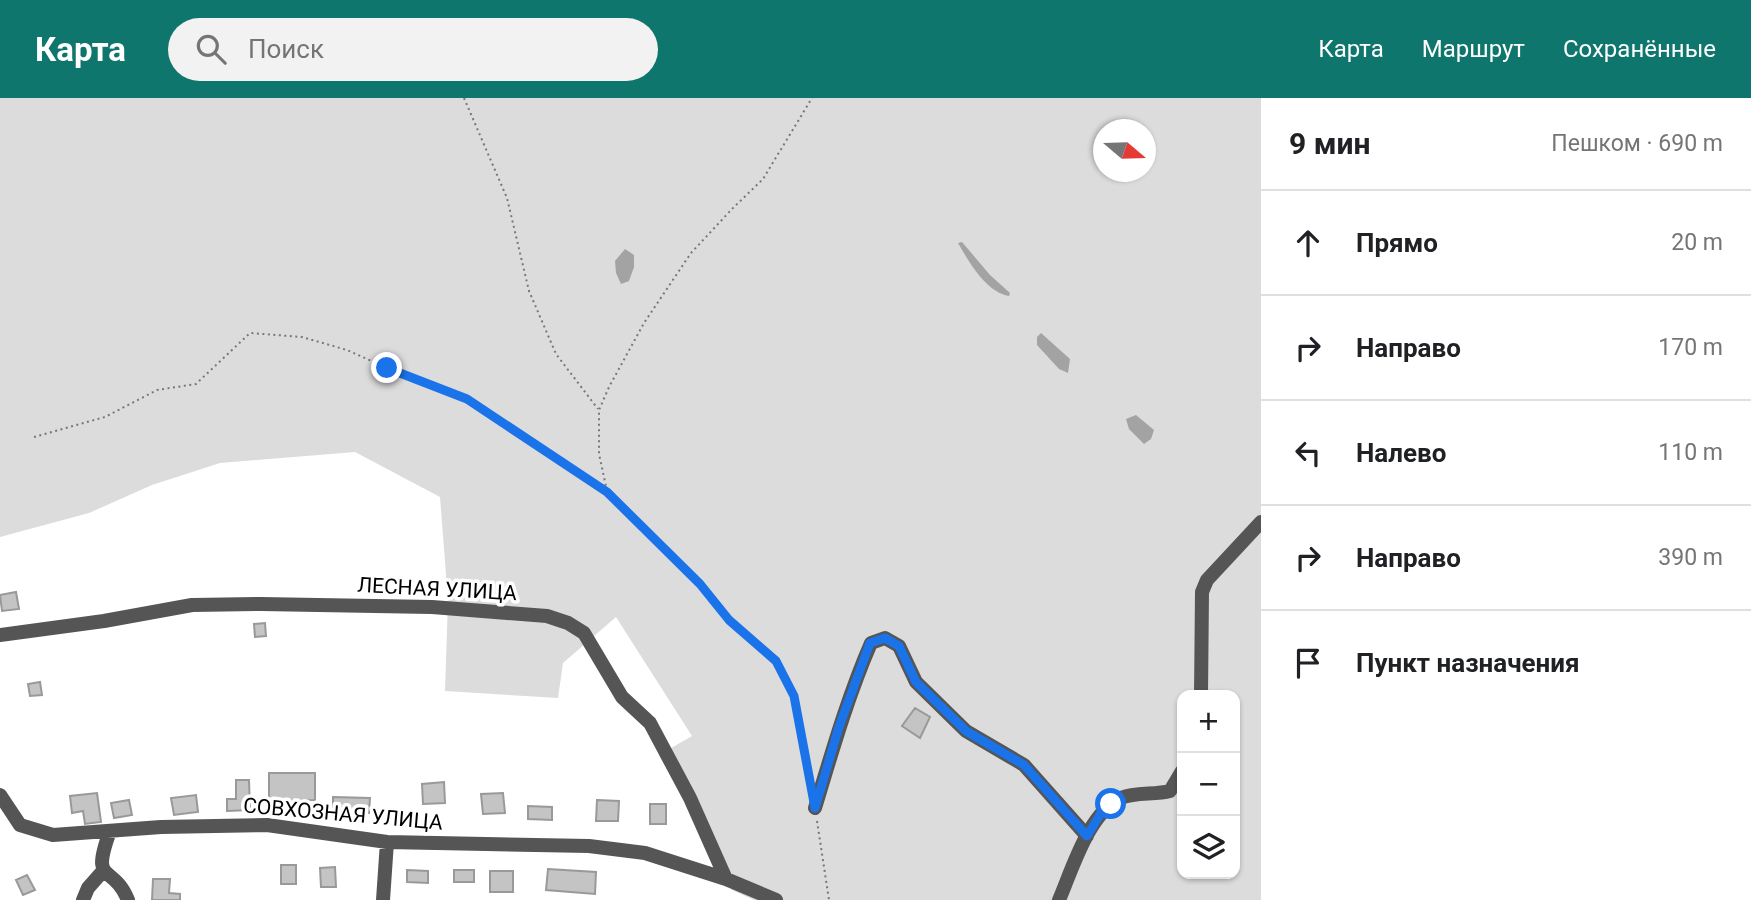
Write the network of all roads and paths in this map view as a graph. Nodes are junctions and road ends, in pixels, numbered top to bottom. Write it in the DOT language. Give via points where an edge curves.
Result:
graph roads {
  1 [pos="464,98"];
  2 [pos="812,98"];
  3 [pos="599,410"];
  4 [pos="34,437"];
  5 [pos="607,492"];
  6 [pos="1261,522"];
  7 [pos="0,635"];
  8 [pos="1201,690"];
  9 [pos="1177,779"];
  10 [pos="811,784"];
  11 [pos="0,795"];
  12 [pos="815,808"];
  13 [pos="110,831"];
  14 [pos="1087,836"];
  15 [pos="387,842"];
  16 [pos="103,871"];
  17 [pos="726,879"];
  18 [pos="83,900"];
  19 [pos="128,900"];
  20 [pos="383,900"];
  21 [pos="776,900"];
  22 [pos="829,900"];
  23 [pos="1059,900"];
  1 -- 3 [label="path" via="507,198 529,291 556,354"];
  2 -- 3 [label="path" via="763,179 691,253 644,323"];
  3 -- 5 [label="path" via="598,454"];
  4 -- 5 [label="path" via="105,417 157,390 196,384 250,333 302,337 348,349 467,399"];
  5 -- 10 [label="path" via="700,584 729,620 776,661 794,696"];
  6 -- 8 [label="street" via="1207,580 1202,592"];
  7 -- 17 [label="street, ЛЕСНАЯ УЛИЦА" via="192,605 432,607 548,616 584,633 622,697 650,723 691,798"];
  9 -- 14 [label="street" via="1170,791 1124,797 1111,804"];
  11 -- 13 [label="street, СОВХОЗНАЯ УЛИЦА" via="20,824 32,830 53,835"];
  12 -- 14 [label="street" via="870,643 885,638 899,646 916,682 966,731 1024,765"];
  12 -- 22 [label="path"];
  13 -- 15 [label="street, СОВХОЗНАЯ УЛИЦА" via="267,825"];
  13 -- 16 [label="street" via="101,856"];
  14 -- 23 [label="street"];
  15 -- 17 [label="street, СОВХОЗНАЯ УЛИЦА" via="589,846 645,853"];
  15 -- 20 [label="street"];
  16 -- 18 [label="street"];
  16 -- 19 [label="street"];
  17 -- 21 [label="street, СОВХОЗНАЯ УЛИЦА"];
}
